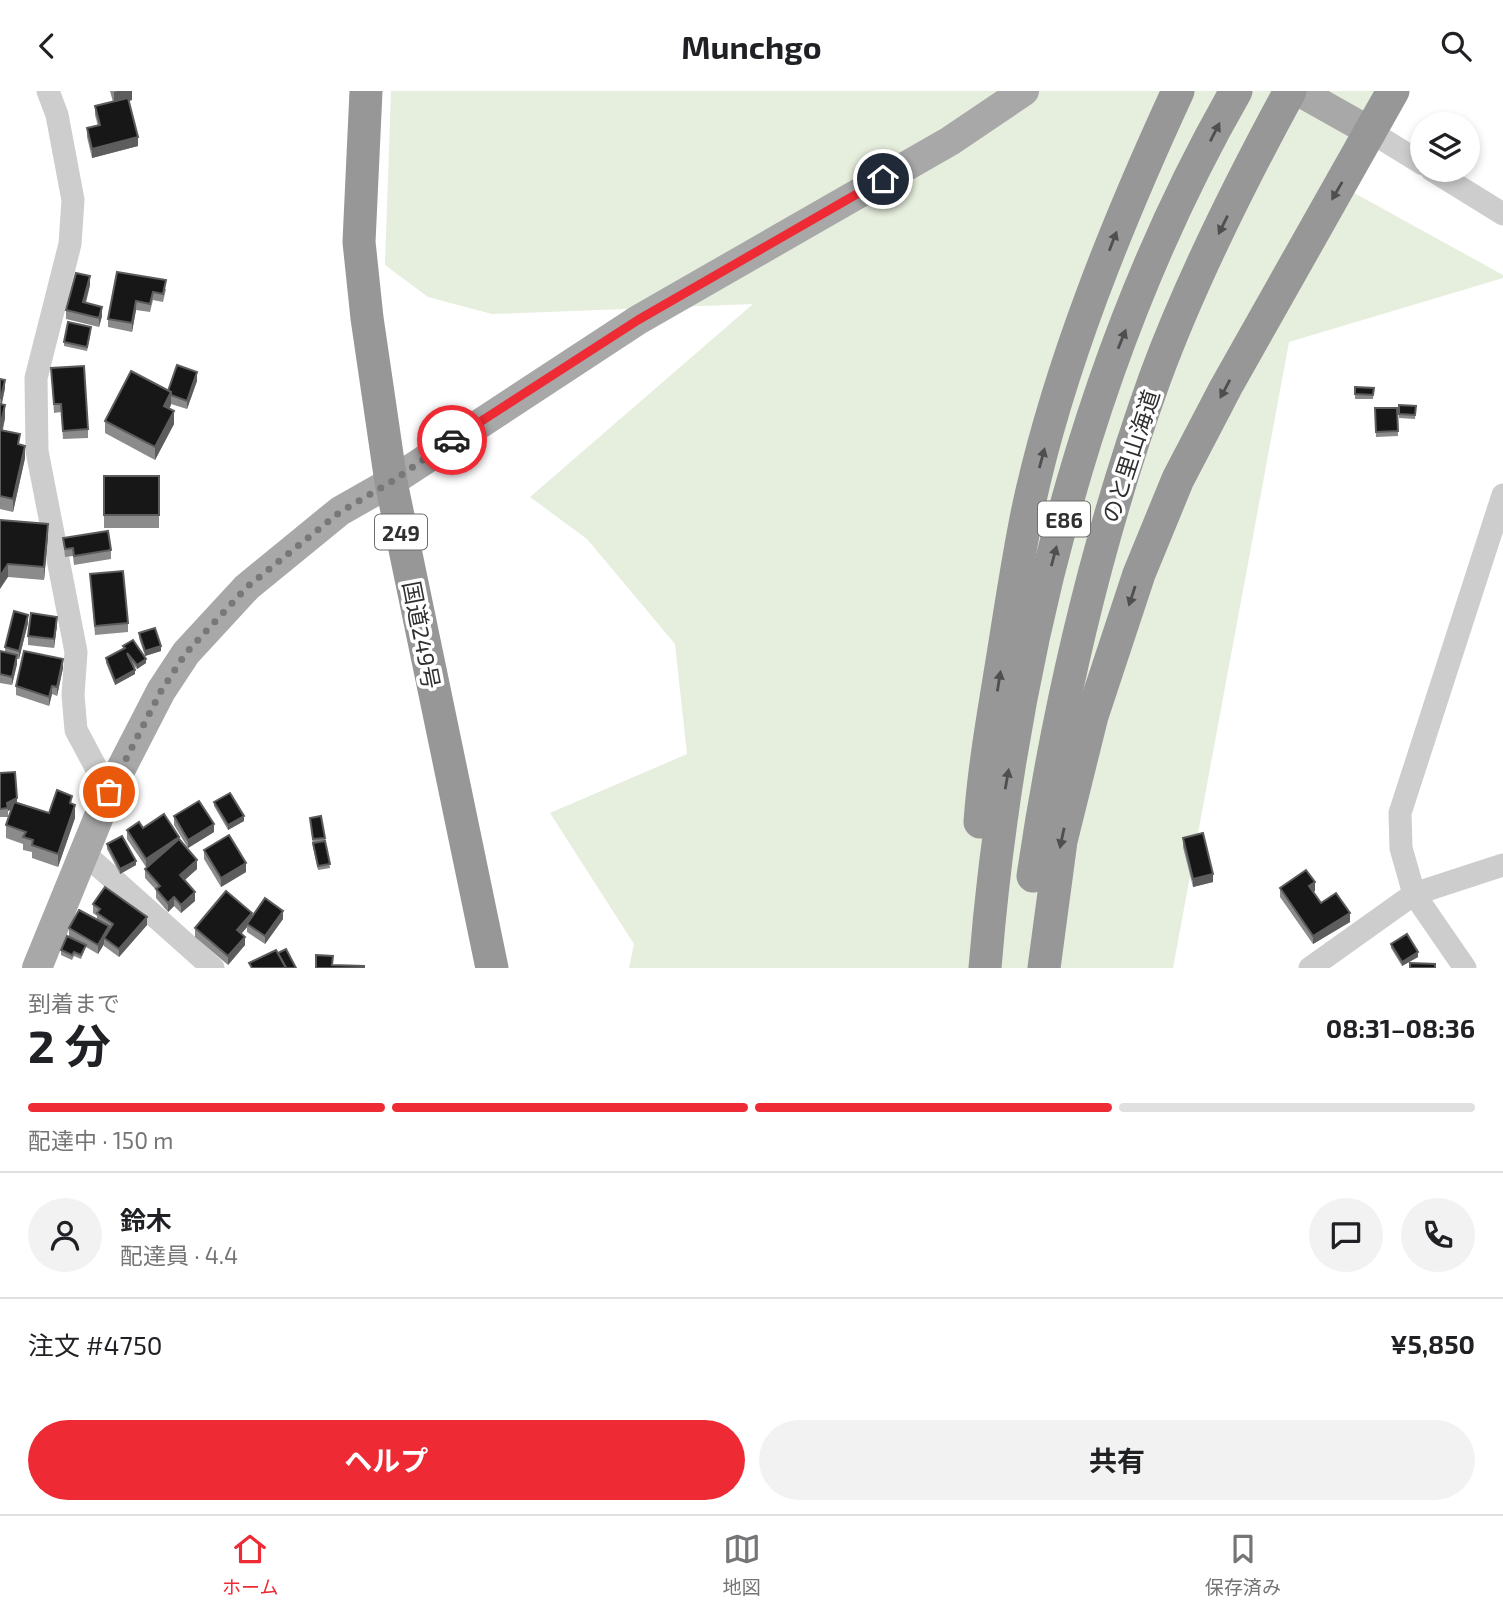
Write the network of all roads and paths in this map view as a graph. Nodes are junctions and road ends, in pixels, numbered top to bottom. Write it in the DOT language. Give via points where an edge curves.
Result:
graph roads {
  1 [pos="48,91"];
  2 [pos="366,91"];
  3 [pos="1024,91"];
  4 [pos="1178,91"];
  5 [pos="1298,91"];
  6 [pos="1393,91"];
  7 [pos="1235,94"];
  8 [pos="1282,105"];
  9 [pos="1371,132"];
  10 [pos="1410,156"];
  11 [pos="1452,182"];
  12 [pos="1503,213"];
  13 [pos="391,482"];
  14 [pos="1503,495"];
  15 [pos="109,792"];
  16 [pos="85,854"];
  17 [pos="1503,865"];
  18 [pos="1414,894"];
  19 [pos="37,968"];
  20 [pos="213,968"];
  21 [pos="492,968"];
  22 [pos="976,968"];
  23 [pos="985,968"];
  24 [pos="1023,968"];
  25 [pos="1044,968"];
  26 [pos="1310,968"];
  27 [pos="1465,968"];
  1 -- 15 [label="street" via="73,200 71,244 36,378 37,451 76,652 76,730"];
  2 -- 13 [label="highway, 国道249号 / 249" via="359,242"];
  3 -- 13 [label="main road" via="950,141 638,320"];
  22 -- 4 [label="highway, one-way" via="983,772 1029,507 1051,422 1113,239"];
  5 -- 9 [label="main road"];
  6 -- 9 [label="highway"];
  23 -- 7 [label="highway, のと里山海道 / E86, one-way" via="1013,743 1049,575 1078,468 1158,249"];
  8 -- 24 [label="highway, のと里山海道 / E86, one-way" via="1203,265 1156,376 1120,480 1058,725"];
  9 -- 10 [label="street"];
  9 -- 25 [label="highway, one-way" via="1208,421 1178,479 1139,574 1092,716 1061,841"];
  11 -- 12 [label="street"];
  13 -- 15 [label="main road" via="340,512 247,587 186,653"];
  13 -- 21 [label="highway, 国道249号 / 249"];
  14 -- 18 [label="street" via="1400,813 1401,848"];
  15 -- 16 [label="main road"];
  16 -- 19 [label="main road"];
  16 -- 20 [label="street"];
  17 -- 18 [label="street"];
  18 -- 26 [label="street"];
  18 -- 27 [label="street"];
}
